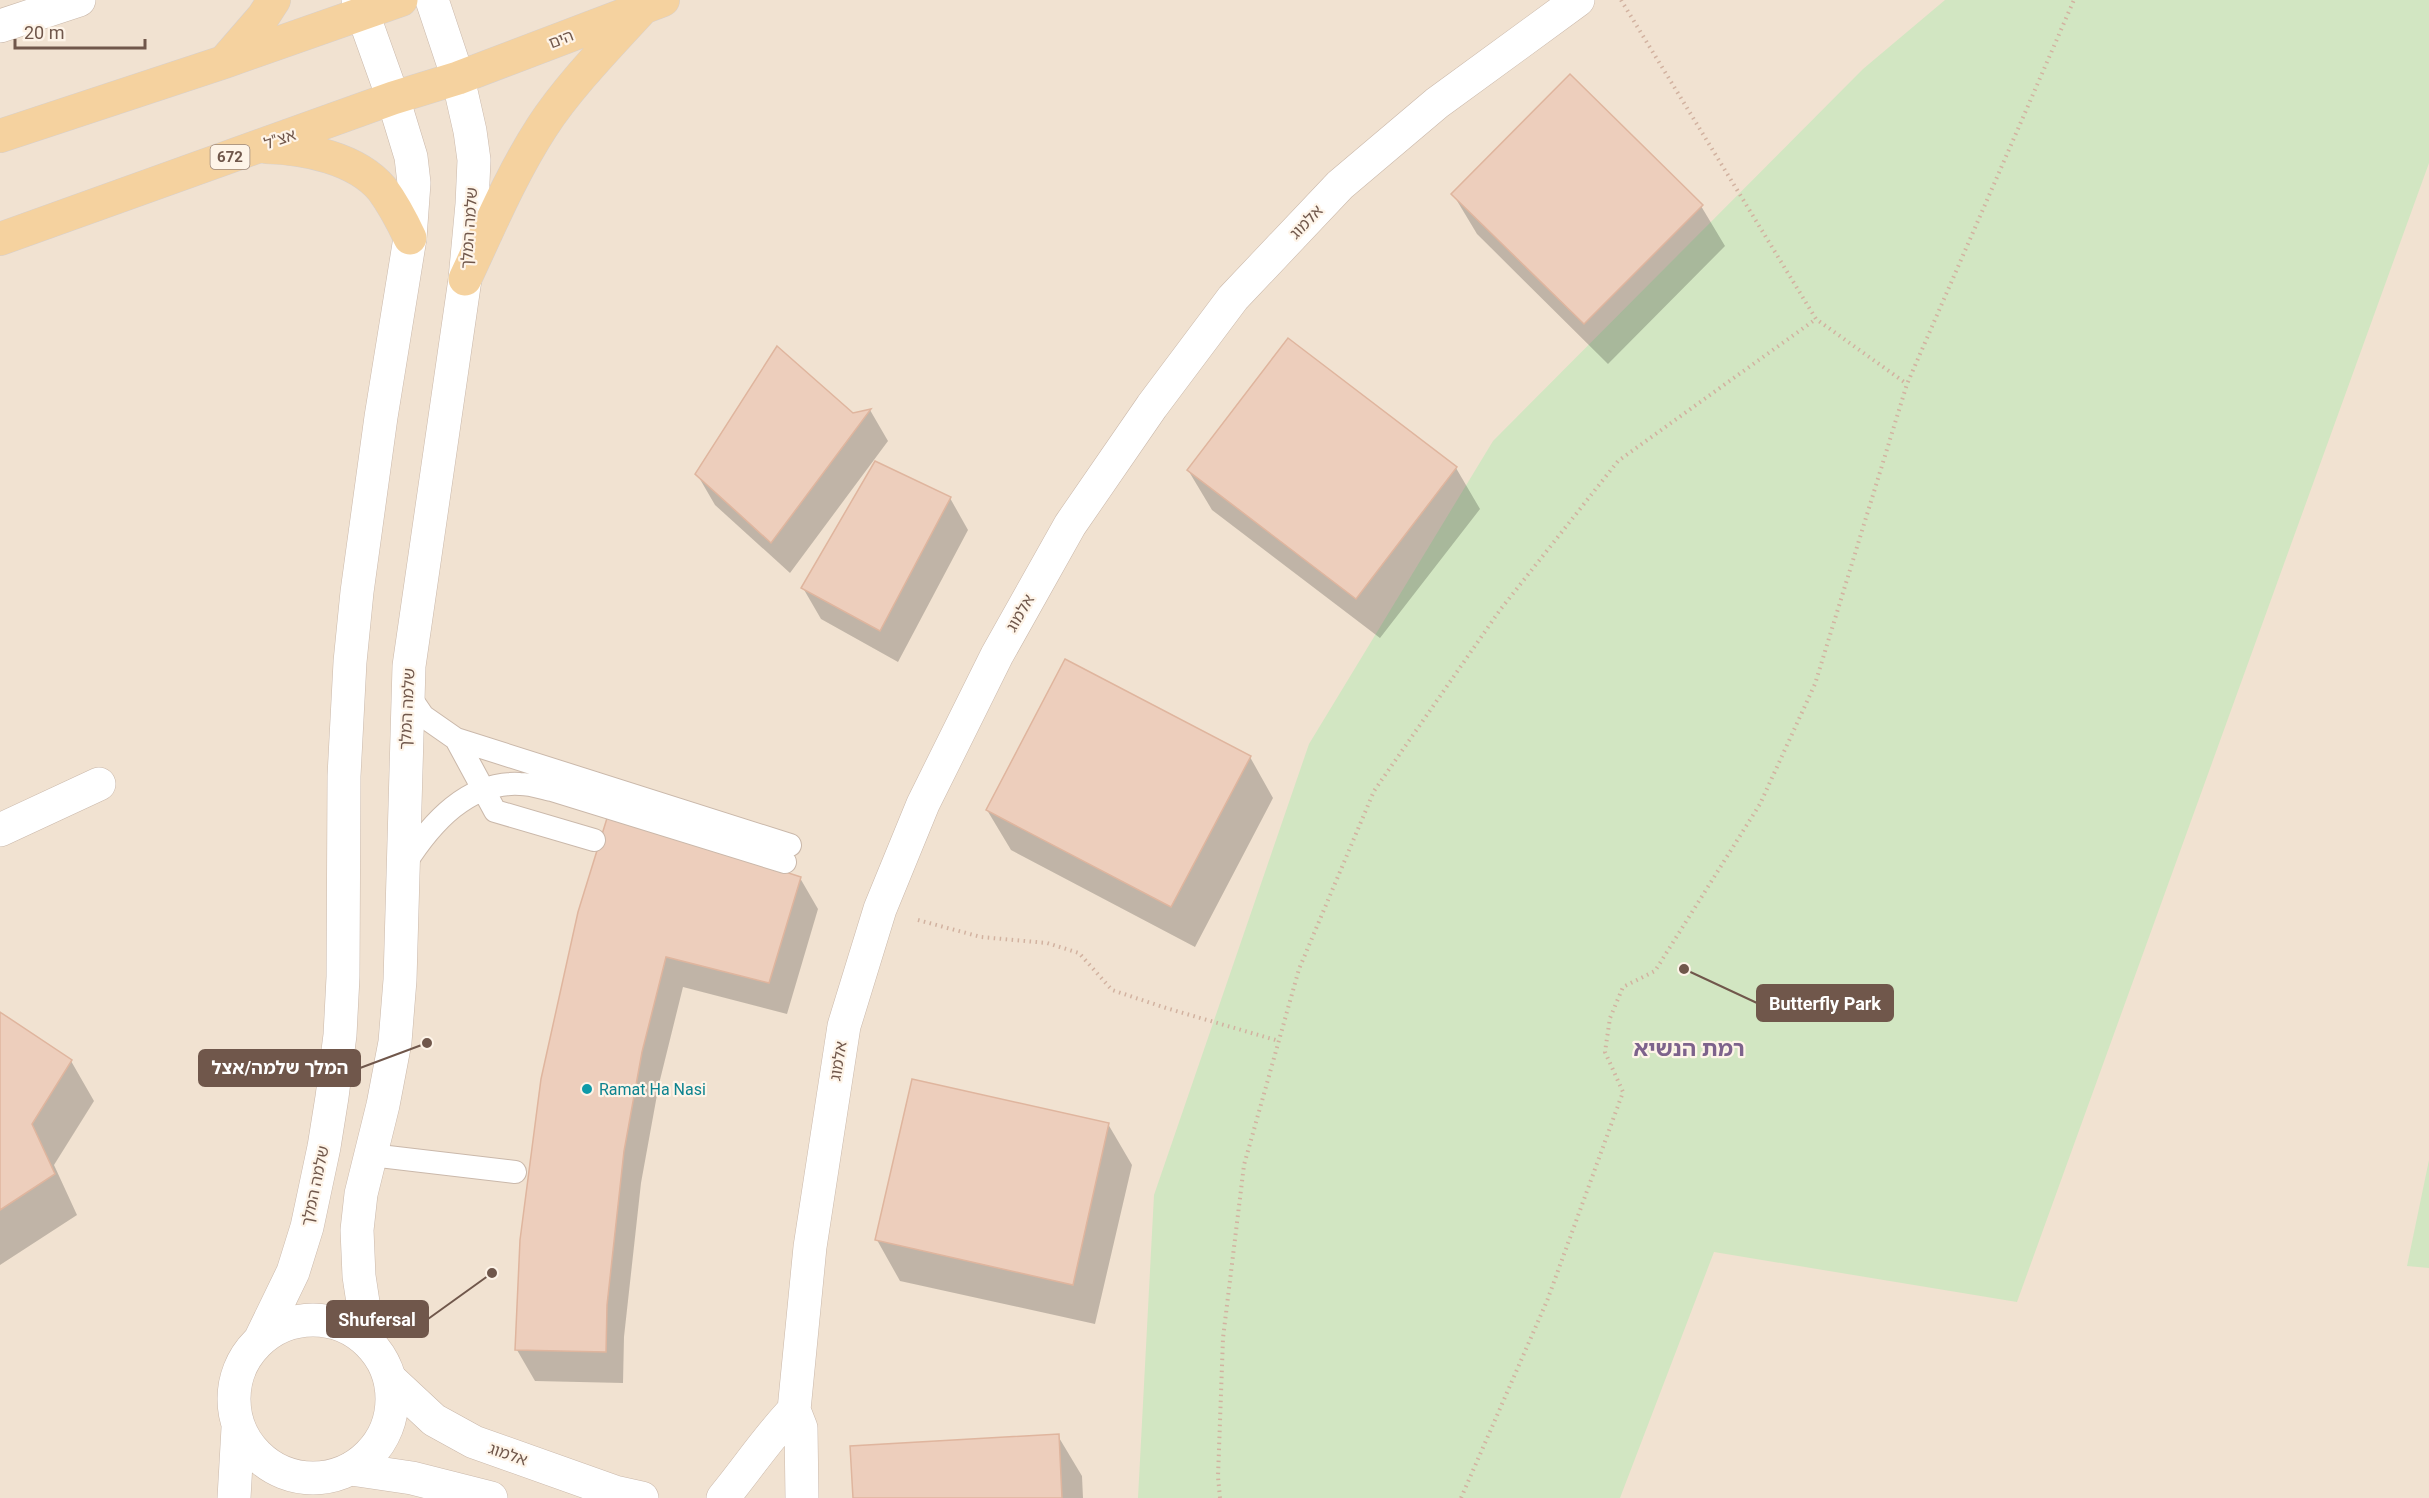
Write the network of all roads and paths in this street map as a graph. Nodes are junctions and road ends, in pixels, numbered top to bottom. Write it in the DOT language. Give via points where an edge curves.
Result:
graph roads {
  1 [pos="79,0"];
  2 [pos="274,0"];
  3 [pos="400,0"];
  4 [pos="432,0"];
  5 [pos="1578,0"];
  6 [pos="1621,0"];
  7 [pos="2074,0"];
  8 [pos="653,4"];
  9 [pos="360,7"];
  10 [pos="0,26"];
  11 [pos="224,62"];
  12 [pos="458,78"];
  13 [pos="393,98"];
  14 [pos="0,136"];
  15 [pos="258,147"];
  16 [pos="410,238"];
  17 [pos="0,239"];
  18 [pos="465,279"];
  19 [pos="1816,319"];
  20 [pos="1907,384"];
  21 [pos="408,694"];
  22 [pos="456,739"];
  23 [pos="99,784"];
  24 [pos="482,789"];
  25 [pos="0,830"];
  26 [pos="594,840"];
  27 [pos="404,865"];
  28 [pos="879,909"];
  29 [pos="1279,1041"];
  30 [pos="371,1155"];
  31 [pos="515,1172"];
  32 [pos="261,1338"];
  33 [pos="369,1342"];
  34 [pos="390,1379"];
  35 [pos="794,1410"];
  36 [pos="238,1428"];
  37 [pos="332,1481"];
  38 [pos="234,1498"];
  39 [pos="491,1498"];
  40 [pos="642,1498"];
  41 [pos="723,1498"];
  42 [pos="732,1498"];
  43 [pos="743,1498"];
  44 [pos="802,1498"];
  45 [pos="1220,1498"];
  46 [pos="1461,1498"];
  1 -- 10 [label="street"];
  2 -- 11 [label="main road"];
  3 -- 9 [label="main road"];
  4 -- 12 [label="street, שלמה המלך"];
  5 -- 28 [label="street, אלמוג" via="1437,103 1340,185 1233,298 1070,525 997,655 923,804"];
  6 -- 19 [label="path"];
  7 -- 20 [label="path"];
  8 -- 12 [label="main road, הים / 672"];
  8 -- 18 [label="main road" via="592,64 542,126"];
  9 -- 11 [label="main road"];
  9 -- 13 [label="street, שלמה המלך"];
  11 -- 14 [label="main road"];
  12 -- 13 [label="main road, אצ\"ל / 672"];
  12 -- 18 [label="street, שלמה המלך" via="474,160"];
  13 -- 15 [label="main road, אצ\"ל / 672"];
  13 -- 16 [label="street, שלמה המלך" via="411,158 414,183"];
  15 -- 16 [label="main road" via="287,147 326,156 359,170 381,188"];
  15 -- 17 [label="main road, אצ\"ל / 672"];
  16 -- 32 [label="street, שלמה המלך" via="381,417 351,650 344,776 340,1035 307,1227 293,1272"];
  18 -- 21 [label="street, שלמה המלך" via="417,597"];
  19 -- 20 [label="path"];
  19 -- 29 [label="path" via="1618,461 1500,610 1374,791 1299,969"];
  20 -- 46 [label="path" via="1815,684 1760,804 1655,971 1623,987 1610,1018 1605,1052 1623,1092 1547,1301"];
  21 -- 22 [label="lane" via="423,716"];
  21 -- 27 [label="street, שלמה המלך"];
  22 -- 24 [label="lane"];
  22 -- 24 [label="lane" via="788,854 552,790 522,784"];
  23 -- 25 [label="street"];
  24 -- 26 [label="lane" via="495,811"];
  24 -- 27 [label="lane" via="442,816"];
  27 -- 30 [label="street, שלמה המלך" via="395,1041"];
  28 -- 29 [label="path" via="981,937 1047,943 1079,953 1112,990"];
  28 -- 35 [label="street, אלמוג" via="844,1026 810,1247"];
  29 -- 45 [label="path" via="1244,1165 1223,1338"];
  30 -- 31 [label="lane"];
  30 -- 33 [label="street, שלמה המלך" via="357,1230 358,1276"];
  32 -- 33 [label="street" via="282,1325 306,1320 330,1322"];
  32 -- 36 [label="street" via="244,1358 236,1378"];
  33 -- 34 [label="street" via="382,1358"];
  34 -- 37 [label="street" via="393,1404 387,1431 371,1454"];
  34 -- 40 [label="street, אלמוג" via="434,1420 474,1442"];
  35 -- 41 [label="street"];
  35 -- 44 [label="street, אלמוג" via="801,1428"];
  36 -- 37 [label="street" via="255,1454 274,1469"];
  36 -- 38 [label="street"];
  37 -- 39 [label="street" via="412,1478"];
  42 -- 43 [label="street"];
}
